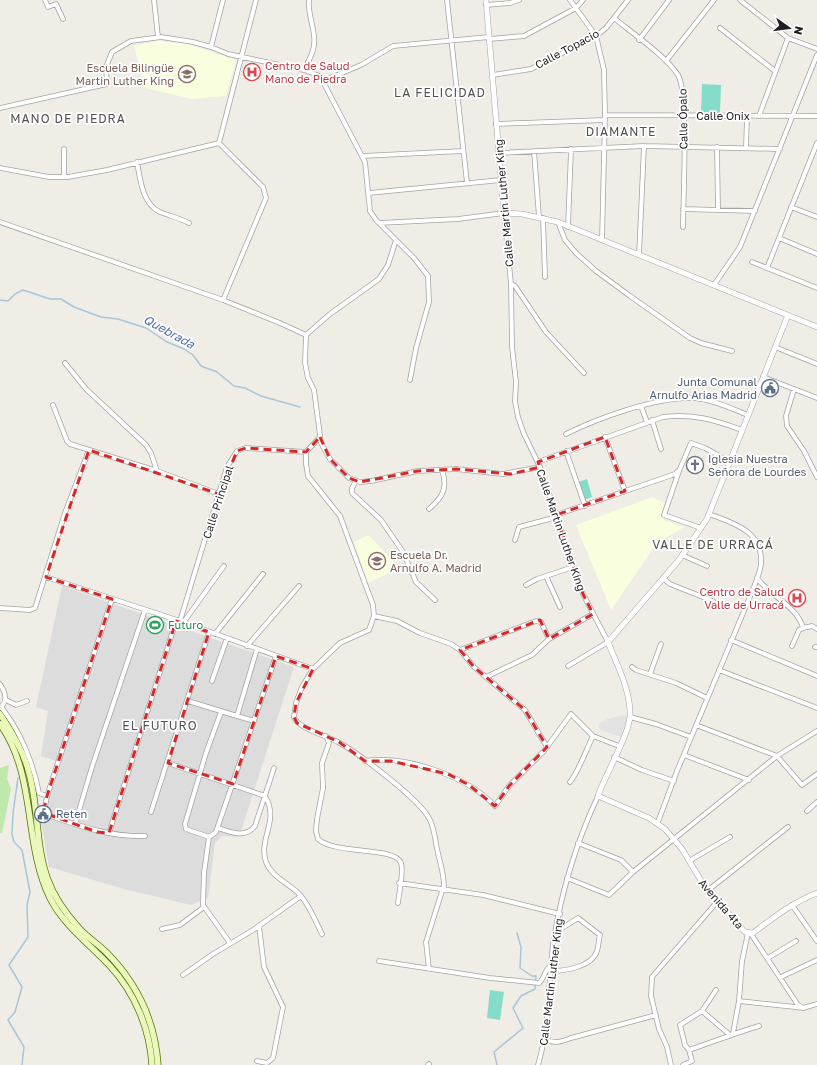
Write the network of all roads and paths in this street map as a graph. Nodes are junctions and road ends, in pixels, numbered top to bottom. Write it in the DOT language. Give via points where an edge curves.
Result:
graph roads {
  1 [pos="45,0"];
  2 [pos="154,0"];
  3 [pos="223,0"];
  4 [pos="256,0"];
  5 [pos="309,0"];
  6 [pos="447,0"];
  7 [pos="519,0"];
  8 [pos="570,0"];
  9 [pos="583,0"];
  10 [pos="628,0"];
  11 [pos="669,0"];
  12 [pos="714,0"];
  13 [pos="740,0"];
  14 [pos="486,3"];
  15 [pos="576,8"];
  16 [pos="614,18"];
  17 [pos="63,19"];
  18 [pos="720,28"];
  19 [pos="596,36"];
  20 [pos="158,37"];
  21 [pos="489,38"];
  22 [pos="788,38"];
  23 [pos="451,40"];
  24 [pos="640,40"];
  25 [pos="211,47"];
  26 [pos="817,49"];
  27 [pos="817,55"];
  28 [pos="240,56"];
  29 [pos="666,61"];
  30 [pos="304,70"];
  31 [pos="775,71"];
  32 [pos="493,75"];
  33 [pos="323,81"];
  34 [pos="0,108"];
  35 [pos="684,116"];
  36 [pos="747,116"];
  37 [pos="759,116"];
  38 [pos="793,116"];
  39 [pos="817,116"];
  40 [pos="605,117"];
  41 [pos="496,124"];
  42 [pos="219,143"];
  43 [pos="817,143"];
  44 [pos="644,146"];
  45 [pos="684,146"];
  46 [pos="717,147"];
  47 [pos="571,148"];
  48 [pos="604,148"];
  49 [pos="746,148"];
  50 [pos="64,149"];
  51 [pos="780,149"];
  52 [pos="816,149"];
  53 [pos="463,151"];
  54 [pos="534,151"];
  55 [pos="498,153"];
  56 [pos="362,156"];
  57 [pos="137,162"];
  58 [pos="0,168"];
  59 [pos="64,177"];
  60 [pos="501,180"];
  61 [pos="467,183"];
  62 [pos="368,193"];
  63 [pos="791,207"];
  64 [pos="683,209"];
  65 [pos="718,210"];
  66 [pos="755,211"];
  67 [pos="504,213"];
  68 [pos="541,217"];
  69 [pos="817,217"];
  70 [pos="0,222"];
  71 [pos="558,222"];
  72 [pos="189,223"];
  73 [pos="379,223"];
  74 [pos="568,226"];
  75 [pos="683,227"];
  76 [pos="780,238"];
  77 [pos="396,240"];
  78 [pos="602,240"];
  79 [pos="817,254"];
  80 [pos="639,255"];
  81 [pos="752,262"];
  82 [pos="767,268"];
  83 [pos="545,277"];
  84 [pos="512,284"];
  85 [pos="714,285"];
  86 [pos="817,288"];
  87 [pos="222,300"];
  88 [pos="788,315"];
  89 [pos="816,326"];
  90 [pos="306,335"];
  91 [pos="775,347"];
  92 [pos="732,351"];
  93 [pos="65,363"];
  94 [pos="817,364"];
  95 [pos="584,373"];
  96 [pos="763,377"];
  97 [pos="410,380"];
  98 [pos="794,389"];
  99 [pos="817,398"];
  100 [pos="53,405"];
  101 [pos="641,406"];
  102 [pos="748,415"];
  103 [pos="652,420"];
  104 [pos="647,422"];
  105 [pos="742,430"];
  106 [pos="566,434"];
  107 [pos="320,437"];
  108 [pos="605,437"];
  109 [pos="661,448"];
  110 [pos="89,450"];
  111 [pos="566,451"];
  112 [pos="306,452"];
  113 [pos="538,462"];
  114 [pos="730,462"];
  115 [pos="540,467"];
  116 [pos="442,470"];
  117 [pos="157,471"];
  118 [pos="678,471"];
  119 [pos="817,477"];
  120 [pos="356,481"];
  121 [pos="626,491"];
  122 [pos="219,494"];
  123 [pos="585,506"];
  124 [pos="429,509"];
  125 [pos="709,514"];
  126 [pos="557,516"];
  127 [pos="701,528"];
  128 [pos="515,540"];
  129 [pos="682,555"];
  130 [pos="224,566"];
  131 [pos="707,566"];
  132 [pos="573,567"];
  133 [pos="263,574"];
  134 [pos="546,576"];
  135 [pos="46,578"];
  136 [pos="663,578"];
  137 [pos="757,578"];
  138 [pos="526,585"];
  139 [pos="298,586"];
  140 [pos="112,599"];
  141 [pos="435,600"];
  142 [pos="713,601"];
  143 [pos="560,607"];
  144 [pos="0,608"];
  145 [pos="145,610"];
  146 [pos="594,614"];
  147 [pos="374,616"];
  148 [pos="180,622"];
  149 [pos="803,628"];
  150 [pos="817,629"];
  151 [pos="210,632"];
  152 [pos="215,634"];
  153 [pos="227,638"];
  154 [pos="549,640"];
  155 [pos="731,640"];
  156 [pos="608,642"];
  157 [pos="660,644"];
  158 [pos="247,646"];
  159 [pos="792,646"];
  160 [pos="257,649"];
  161 [pos="460,650"];
  162 [pos="276,656"];
  163 [pos="568,666"];
  164 [pos="632,667"];
  165 [pos="313,669"];
  166 [pos="719,670"];
  167 [pos="650,674"];
  168 [pos="817,676"];
  169 [pos="486,677"];
  170 [pos="212,681"];
  171 [pos="0,684"];
  172 [pos="707,698"];
  173 [pos="6,700"];
  174 [pos="27,700"];
  175 [pos="188,701"];
  176 [pos="817,708"];
  177 [pos="1,710"];
  178 [pos="221,712"];
  179 [pos="236,716"];
  180 [pos="630,717"];
  181 [pos="254,721"];
  182 [pos="0,724"];
  183 [pos="696,725"];
  184 [pos="817,731"];
  185 [pos="325,736"];
  186 [pos="593,736"];
  187 [pos="691,737"];
  188 [pos="620,746"];
  189 [pos="547,747"];
  190 [pos="684,755"];
  191 [pos="777,756"];
  192 [pos="614,757"];
  193 [pos="365,761"];
  194 [pos="168,763"];
  195 [pos="274,768"];
  196 [pos="200,774"];
  197 [pos="817,774"];
  198 [pos="749,780"];
  199 [pos="674,781"];
  200 [pos="570,782"];
  201 [pos="233,784"];
  202 [pos="46,796"];
  203 [pos="265,796"];
  204 [pos="598,796"];
  205 [pos="817,802"];
  206 [pos="807,810"];
  207 [pos="151,812"];
  208 [pos="658,822"];
  209 [pos="75,824"];
  210 [pos="788,827"];
  211 [pos="218,828"];
  212 [pos="109,833"];
  213 [pos="145,836"];
  214 [pos="209,837"];
  215 [pos="730,837"];
  216 [pos="675,839"];
  217 [pos="578,843"];
  218 [pos="689,862"];
  219 [pos="633,872"];
  220 [pos="567,878"];
  221 [pos="399,883"];
  222 [pos="444,888"];
  223 [pos="707,891"];
  224 [pos="817,893"];
  225 [pos="301,896"];
  226 [pos="717,902"];
  227 [pos="398,903"];
  228 [pos="792,905"];
  229 [pos="204,907"];
  230 [pos="560,914"];
  231 [pos="259,926"];
  232 [pos="162,929"];
  233 [pos="556,932"];
  234 [pos="750,933"];
  235 [pos="322,934"];
  236 [pos="815,935"];
  237 [pos="796,941"];
  238 [pos="817,941"];
  239 [pos="230,943"];
  240 [pos="768,958"];
  241 [pos="817,960"];
  242 [pos="379,961"];
  243 [pos="551,968"];
  244 [pos="429,969"];
  245 [pos="183,975"];
  246 [pos="781,977"];
  247 [pos="716,990"];
  248 [pos="739,1001"];
  249 [pos="817,1004"];
  250 [pos="803,1008"];
  251 [pos="702,1011"];
  252 [pos="656,1015"];
  253 [pos="760,1026"];
  254 [pos="731,1034"];
  255 [pos="544,1039"];
  256 [pos="689,1050"];
  257 [pos="257,1061"];
  258 [pos="152,1065"];
  259 [pos="158,1065"];
  260 [pos="538,1065"];
  261 [pos="671,1065"];
  262 [pos="683,1065"];
  1 -- 17 [label="street" via="48,7 56,4"];
  2 -- 20 [label="street"];
  3 -- 25 [label="street"];
  4 -- 28 [label="street"];
  5 -- 30 [label="street" via="314,49"];
  6 -- 23 [label="street"];
  7 -- 14 [label="street"];
  8 -- 15 [label="street"];
  9 -- 15 [label="street"];
  10 -- 16 [label="street, Calle Topacio"];
  11 -- 24 [label="street"];
  12 -- 29 [label="street"];
  13 -- 22 [label="street"];
  14 -- 21 [label="street, Calle Martin Luther King"];
  15 -- 19 [label="street"];
  15 -- 21 [label="street" via="524,36"];
  16 -- 19 [label="street, Calle Topacio"];
  16 -- 24 [label="street, Calle Ópalo"];
  18 -- 31 [label="street"];
  19 -- 32 [label="street, Calle Topacio" via="531,69"];
  19 -- 40 [label="street" via="604,70"];
  20 -- 25 [label="street"];
  20 -- 34 [label="street" via="131,42 112,52 106,67 107,84"];
  21 -- 23 [label="street"];
  21 -- 32 [label="street, Calle Martin Luther King"];
  22 -- 26 [label="street"];
  22 -- 31 [label="street"];
  23 -- 33 [label="street" via="393,46 361,65"];
  23 -- 53 [label="street"];
  24 -- 29 [label="street, Calle Ópalo"];
  25 -- 28 [label="street"];
  27 -- 38 [label="street"];
  28 -- 30 [label="street"];
  28 -- 42 [label="street"];
  29 -- 35 [label="street, Calle Ópalo" via="682,83"];
  30 -- 33 [label="street" via="320,76"];
  31 -- 37 [label="street"];
  32 -- 41 [label="street, Calle Martin Luther King"];
  33 -- 56 [label="street"];
  35 -- 36 [label="street, Calle Onix"];
  35 -- 40 [label="street, Calle Onix"];
  35 -- 45 [label="street, Calle Ópalo"];
  36 -- 37 [label="street, Calle Onix"];
  36 -- 49 [label="street"];
  37 -- 38 [label="street, Calle Onix"];
  38 -- 39 [label="street, Calle Onix"];
  38 -- 51 [label="street"];
  40 -- 41 [label="street, Calle Onix"];
  40 -- 48 [label="street"];
  41 -- 55 [label="street, Calle Martin Luther King"];
  42 -- 57 [label="street"];
  42 -- 87 [label="street" via="263,187 266,198"];
  43 -- 52 [label="street"];
  44 -- 45 [label="street"];
  44 -- 48 [label="street"];
  44 -- 80 [label="street"];
  45 -- 46 [label="street"];
  45 -- 64 [label="street, Calle Ópalo"];
  46 -- 49 [label="street"];
  46 -- 65 [label="street"];
  47 -- 48 [label="street"];
  47 -- 54 [label="street"];
  47 -- 74 [label="street"];
  48 -- 78 [label="street"];
  49 -- 51 [label="street"];
  50 -- 59 [label="street"];
  51 -- 66 [label="street"];
  52 -- 63 [label="street"];
  53 -- 56 [label="street"];
  53 -- 61 [label="street"];
  54 -- 55 [label="street"];
  54 -- 68 [label="street"];
  55 -- 60 [label="street, Calle Martin Luther King"];
  56 -- 62 [label="street" via="365,162"];
  57 -- 59 [label="street"];
  57 -- 72 [label="street" via="142,186 150,205 160,212 177,216"];
  58 -- 59 [label="street" via="49,177"];
  60 -- 61 [label="street"];
  60 -- 67 [label="street, Calle Martin Luther King"];
  61 -- 62 [label="street"];
  62 -- 73 [label="street" via="370,211"];
  63 -- 69 [label="street"];
  63 -- 76 [label="street"];
  64 -- 65 [label="street"];
  64 -- 75 [label="street, Calle Ópalo"];
  65 -- 66 [label="street"];
  66 -- 85 [label="street" via="740,247"];
  67 -- 68 [label="street"];
  67 -- 73 [label="street" via="458,219"];
  67 -- 84 [label="street, Calle Martin Luther King"];
  68 -- 71 [label="street"];
  68 -- 83 [label="street"];
  70 -- 87 [label="street"];
  71 -- 74 [label="street"];
  71 -- 92 [label="street" via="565,240 585,261 641,304 693,340"];
  73 -- 77 [label="street"];
  74 -- 78 [label="street"];
  76 -- 79 [label="street"];
  76 -- 82 [label="street"];
  77 -- 90 [label="street" via="388,266 379,279 330,314"];
  77 -- 97 [label="street" via="428,276 429,285 429,302"];
  78 -- 80 [label="street"];
  80 -- 85 [label="street"];
  81 -- 82 [label="street"];
  82 -- 86 [label="street"];
  84 -- 95 [label="street" via="546,332"];
  84 -- 113 [label="street, Calle Martin Luther King" via="515,401 524,434"];
  85 -- 88 [label="street"];
  87 -- 90 [label="street"];
  88 -- 89 [label="street"];
  88 -- 91 [label="street"];
  90 -- 107 [label="street" via="305,363 314,390"];
  91 -- 94 [label="street"];
  91 -- 96 [label="street"];
  93 -- 117 [label="street" via="86,389 146,445"];
  96 -- 98 [label="street"];
  96 -- 102 [label="street"];
  98 -- 99 [label="street"];
  98 -- 119 [label="street" via="786,416 787,426 806,454"];
  100 -- 110 [label="street" via="67,441"];
  101 -- 102 [label="street" via="671,399 693,398 721,404"];
  101 -- 104 [label="street"];
  101 -- 106 [label="street"];
  102 -- 105 [label="street"];
  103 -- 104 [label="street"];
  103 -- 105 [label="street" via="683,415 697,416"];
  103 -- 109 [label="street"];
  104 -- 108 [label="street"];
  105 -- 114 [label="street"];
  107 -- 112 [label="street"];
  107 -- 120 [label="street" via="330,459 349,478"];
  108 -- 111 [label="street"];
  108 -- 121 [label="street"];
  110 -- 117 [label="street"];
  110 -- 135 [label="street" via="65,513"];
  111 -- 113 [label="street"];
  111 -- 123 [label="street"];
  112 -- 122 [label="street, Calle Principal" via="246,448 237,451 227,467"];
  112 -- 147 [label="street" via="308,476 340,516 373,605"];
  113 -- 115 [label="street, Calle Martin Luther King"];
  114 -- 118 [label="street" via="691,443"];
  114 -- 125 [label="street"];
  115 -- 116 [label="street" via="503,474"];
  115 -- 126 [label="street, Calle Martin Luther King"];
  116 -- 120 [label="street" via="418,471 371,481"];
  116 -- 124 [label="street" via="445,488 438,501"];
  117 -- 122 [label="street"];
  118 -- 121 [label="street"];
  118 -- 127 [label="street" via="664,515"];
  120 -- 141 [label="street" via="352,493 381,520 403,552 416,582"];
  121 -- 123 [label="street"];
  122 -- 148 [label="street, Calle Principal"];
  123 -- 126 [label="street"];
  125 -- 127 [label="street"];
  125 -- 137 [label="street" via="742,527 753,536 760,553 761,564"];
  126 -- 128 [label="street" via="519,528"];
  126 -- 132 [label="street, Calle Martin Luther King"];
  127 -- 129 [label="street"];
  129 -- 131 [label="street"];
  129 -- 136 [label="street"];
  130 -- 148 [label="street"];
  132 -- 134 [label="street"];
  132 -- 146 [label="street, Calle Martin Luther King" via="582,594"];
  133 -- 152 [label="street"];
  134 -- 138 [label="street"];
  134 -- 143 [label="street"];
  135 -- 140 [label="street"];
  135 -- 144 [label="street" via="36,608"];
  136 -- 142 [label="street" via="670,584"];
  136 -- 156 [label="street"];
  137 -- 149 [label="street" via="802,621"];
  137 -- 155 [label="street"];
  139 -- 158 [label="street"];
  140 -- 145 [label="street"];
  140 -- 202 [label="street"];
  145 -- 148 [label="street"];
  145 -- 209 [label="street"];
  146 -- 154 [label="street"];
  146 -- 156 [label="street, Calle Martin Luther King"];
  147 -- 161 [label="street" via="396,621"];
  147 -- 165 [label="street" via="369,630 340,643"];
  148 -- 151 [label="street"];
  148 -- 212 [label="street, Calle Principal"];
  149 -- 150 [label="street" via="812,626"];
  149 -- 159 [label="street" via="799,630"];
  151 -- 152 [label="street"];
  151 -- 175 [label="street"];
  152 -- 153 [label="street"];
  153 -- 158 [label="street"];
  153 -- 170 [label="street"];
  154 -- 161 [label="street" via="541,622 536,621"];
  154 -- 169 [label="street" via="532,655"];
  155 -- 166 [label="street"];
  155 -- 168 [label="street"];
  156 -- 163 [label="street"];
  156 -- 180 [label="street, Calle Martin Luther King" via="625,686"];
  157 -- 167 [label="street"];
  158 -- 160 [label="street"];
  160 -- 162 [label="street"];
  160 -- 179 [label="street"];
  161 -- 169 [label="street"];
  162 -- 165 [label="street"];
  162 -- 181 [label="street"];
  164 -- 167 [label="street"];
  165 -- 185 [label="street" via="302,687 294,717 300,725"];
  166 -- 172 [label="street"];
  166 -- 176 [label="street"];
  167 -- 172 [label="street"];
  169 -- 189 [label="street" via="525,710"];
  171 -- 173 [label="street"];
  172 -- 183 [label="street"];
  173 -- 174 [label="street" via="16,705"];
  173 -- 177 [label="street"];
  175 -- 178 [label="street"];
  175 -- 194 [label="street"];
  177 -- 202 [label="street" via="12,723 31,762 39,793"];
  177 -- 259 [label="main road" via="29,774 38,838 48,880 79,928 105,951 131,982 153,1029"];
  178 -- 179 [label="street"];
  178 -- 196 [label="street"];
  179 -- 181 [label="street"];
  180 -- 187 [label="street"];
  180 -- 188 [label="street, Calle Martin Luther King"];
  181 -- 201 [label="street"];
  182 -- 258 [label="main road" via="12,745 23,776 42,882 66,922 111,966 125,984 147,1031"];
  183 -- 187 [label="street"];
  183 -- 191 [label="street"];
  184 -- 191 [label="street"];
  185 -- 193 [label="street" via="339,742"];
  185 -- 221 [label="street" via="329,743 322,763 323,788 316,825 318,839 341,849 394,856 400,861 402,869"];
  186 -- 188 [label="street"];
  186 -- 189 [label="street" via="571,714"];
  186 -- 200 [label="street" via="576,775"];
  187 -- 190 [label="street"];
  188 -- 192 [label="street, Calle Martin Luther King"];
  189 -- 193 [label="street" via="509,786 495,806 469,785 448,774 391,761"];
  190 -- 198 [label="street"];
  190 -- 199 [label="street"];
  191 -- 197 [label="street" via="802,785"];
  191 -- 198 [label="street"];
  192 -- 199 [label="street"];
  192 -- 204 [label="street, Calle Martin Luther King"];
  193 -- 222 [label="street" via="406,793 430,820 444,871"];
  194 -- 196 [label="street"];
  194 -- 207 [label="street"];
  195 -- 203 [label="street"];
  196 -- 201 [label="street"];
  196 -- 214 [label="street" via="185,826 186,829"];
  198 -- 216 [label="street"];
  199 -- 208 [label="street"];
  201 -- 203 [label="street"];
  201 -- 211 [label="street"];
  202 -- 209 [label="street" via="44,812"];
  203 -- 211 [label="street" via="252,830 241,834"];
  203 -- 225 [label="street" via="271,814 264,854 267,864 280,880"];
  204 -- 208 [label="street, Avenida 4ta"];
  204 -- 217 [label="street, Calle Martin Luther King"];
  205 -- 206 [label="street"];
  208 -- 216 [label="street, Avenida 4ta"];
  209 -- 212 [label="street" via="97,832"];
  210 -- 223 [label="street"];
  211 -- 214 [label="street"];
  212 -- 213 [label="street" via="131,837"];
  214 -- 229 [label="street" via="203,889"];
  215 -- 218 [label="street"];
  216 -- 218 [label="street, Avenida 4ta"];
  216 -- 219 [label="street"];
  217 -- 219 [label="street" via="621,860"];
  217 -- 220 [label="street, Calle Martin Luther King"];
  218 -- 223 [label="street, Avenida 4ta"];
  219 -- 220 [label="street" via="609,894"];
  220 -- 230 [label="street, Calle Martin Luther King"];
  221 -- 222 [label="street"];
  221 -- 227 [label="street"];
  222 -- 230 [label="street"];
  222 -- 244 [label="street" via="426,942"];
  223 -- 226 [label="street, Avenida 4ta"];
  224 -- 228 [label="street, Avenida 4ta"];
  225 -- 231 [label="street"];
  225 -- 235 [label="street"];
  226 -- 234 [label="street, Avenida 4ta"];
  226 -- 252 [label="street" via="653,974 651,996"];
  228 -- 234 [label="street, Avenida 4ta"];
  228 -- 236 [label="street"];
  229 -- 232 [label="street" via="180,925"];
  229 -- 239 [label="street"];
  230 -- 233 [label="street, Calle Martin Luther King"];
  231 -- 239 [label="street"];
  231 -- 257 [label="street" via="264,967 281,999 283,1012 273,1058 267,1063"];
  233 -- 243 [label="street, Calle Martin Luther King"];
  233 -- 243 [label="street" via="578,918 600,935 595,955 582,966 565,971"];
  234 -- 240 [label="street"];
  234 -- 248 [label="street" via="742,961"];
  236 -- 238 [label="street"];
  237 -- 240 [label="street"];
  239 -- 245 [label="street"];
  240 -- 246 [label="street"];
  241 -- 246 [label="street"];
  242 -- 244 [label="street"];
  243 -- 244 [label="street" via="548,968 539,983"];
  243 -- 255 [label="street, Calle Martin Luther King"];
  246 -- 250 [label="street" via="798,1005"];
  247 -- 251 [label="street"];
  248 -- 250 [label="street"];
  248 -- 254 [label="street"];
  249 -- 250 [label="street"];
  251 -- 254 [label="street"];
  251 -- 256 [label="street" via="680,1026"];
  252 -- 255 [label="street" via="561,1042"];
  252 -- 261 [label="street"];
  253 -- 254 [label="street"];
  254 -- 256 [label="street"];
  255 -- 260 [label="street, Calle Martin Luther King"];
  256 -- 262 [label="street" via="692,1061"];
}
